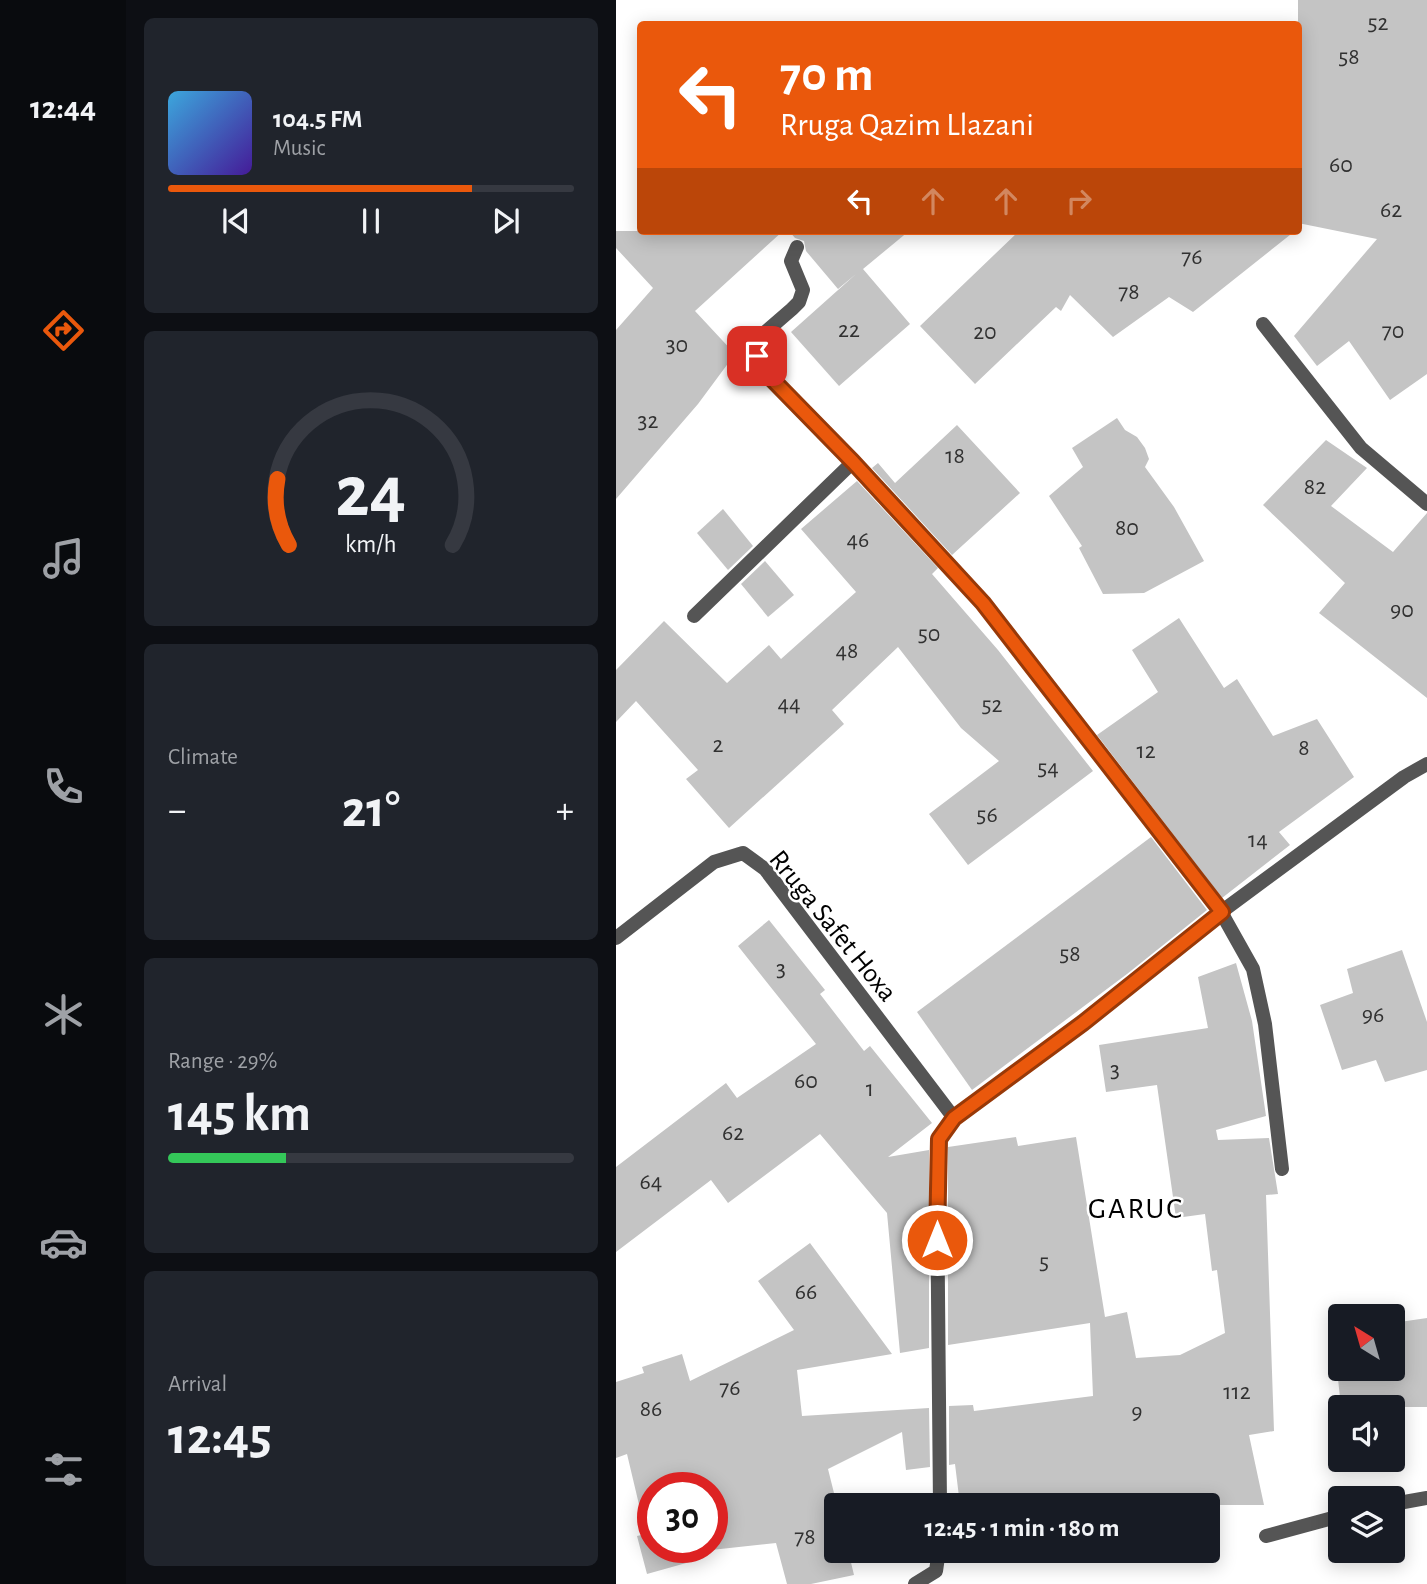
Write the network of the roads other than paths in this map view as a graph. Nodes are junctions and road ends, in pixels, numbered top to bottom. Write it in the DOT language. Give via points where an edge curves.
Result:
graph roads {
  1 [pos="797,247"];
  2 [pos="1263,324"];
  3 [pos="853,462"];
  4 [pos="1427,504"];
  5 [pos="694,616"];
  6 [pos="1427,764"];
  7 [pos="1222,912"];
  8 [pos="616,938"];
  9 [pos="954,1118"];
  10 [pos="1282,1169"];
  11 [pos="940,1493"];
  12 [pos="1427,1498"];
  13 [pos="1405,1502"];
  14 [pos="1328,1519"];
  15 [pos="1266,1536"];
  16 [pos="937,1563"];
  17 [pos="915,1584"];
  1 -- 3 [label="street" via="791,261 803,290 799,302 754,342 757,356 764,371"];
  2 -- 4 [label="street" via="1361,448"];
  3 -- 5 [label="street"];
  3 -- 7 [label="street" via="983,603"];
  6 -- 7 [label="street"];
  7 -- 9 [label="street"];
  7 -- 10 [label="street" via="1253,969 1265,1024"];
  8 -- 9 [label="street, Rruga Safet Hoxa" via="714,862 743,853 765,869"];
  9 -- 11 [label="street" via="939,1139 937,1161"];
  12 -- 13 [label="street"];
  14 -- 15 [label="street"];
  16 -- 17 [label="street" via="936,1571"];
}
